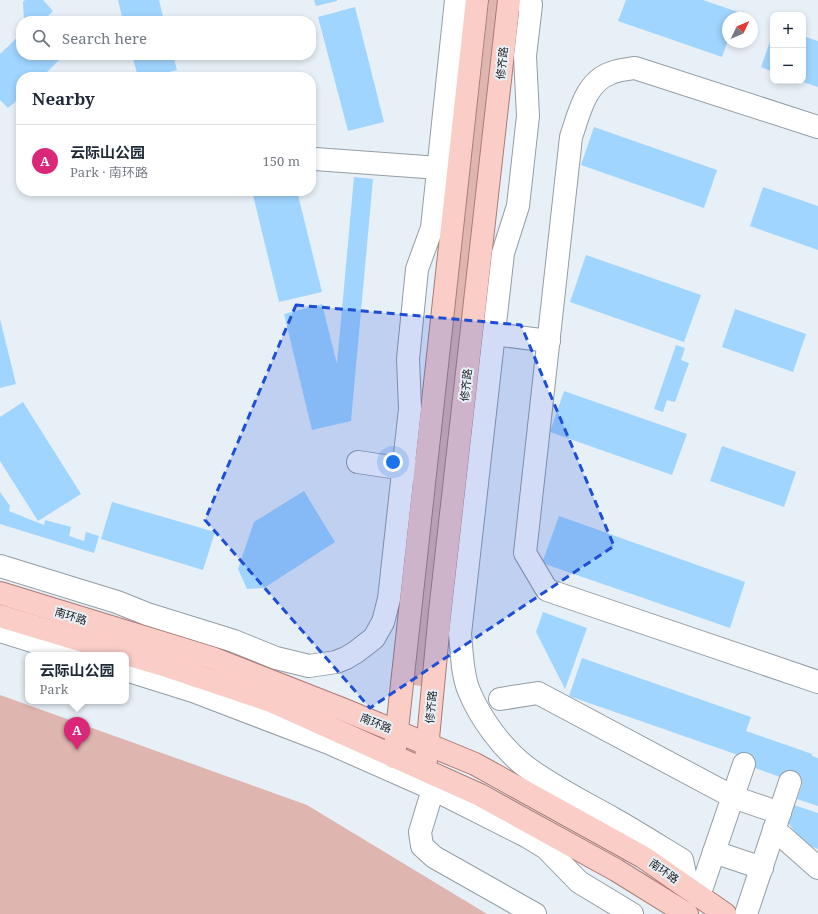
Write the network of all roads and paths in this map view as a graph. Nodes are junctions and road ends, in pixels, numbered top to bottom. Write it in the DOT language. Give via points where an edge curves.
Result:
graph roads {
  1 [pos="456,0"];
  2 [pos="477,0"];
  3 [pos="509,0"];
  4 [pos="522,0"];
  5 [pos="818,127"];
  6 [pos="316,159"];
  7 [pos="449,168"];
  8 [pos="494,334"];
  9 [pos="549,341"];
  10 [pos="358,462"];
  11 [pos="404,469"];
  12 [pos="426,472"];
  13 [pos="0,566"];
  14 [pos="415,566"];
  15 [pos="0,593"];
  16 [pos="440,612"];
  17 [pos="0,616"];
  18 [pos="0,631"];
  19 [pos="68,652"];
  20 [pos="120,652"];
  21 [pos="129,655"];
  22 [pos="129,671"];
  23 [pos="258,676"];
  24 [pos="818,682"];
  25 [pos="500,700"];
  26 [pos="397,732"];
  27 [pos="428,744"];
  28 [pos="394,757"];
  29 [pos="744,764"];
  30 [pos="432,779"];
  31 [pos="790,782"];
  32 [pos="733,797"];
  33 [pos="777,821"];
  34 [pos="714,852"];
  35 [pos="762,868"];
  36 [pos="818,868"];
  37 [pos="688,888"];
  38 [pos="536,914"];
  39 [pos="632,914"];
  40 [pos="687,914"];
  41 [pos="725,914"];
  42 [pos="746,914"];
  1 -- 7 [label="street"];
  2 -- 7 [label="main road"];
  3 -- 16 [label="main road, 修齐路"];
  4 -- 8 [label="street" via="531,5 525,56 528,116 518,206 503,253"];
  5 -- 9 [label="street" via="636,68 610,73 592,86 582,103 571,137"];
  6 -- 7 [label="street"];
  7 -- 11 [label="street" via="417,269 408,359 410,409"];
  7 -- 12 [label="main road"];
  8 -- 9 [label="street"];
  8 -- 37 [label="street" via="460,634 468,689 487,724 524,765 682,860"];
  9 -- 24 [label="street" via="525,553 547,590"];
  10 -- 11 [label="street"];
  11 -- 12 [label="street"];
  11 -- 13 [label="street" via="389,599 382,622 374,638 356,652 336,662 309,666 276,658 234,641"];
  12 -- 14 [label="main road"];
  14 -- 23 [label="street" via="390,637 378,653 354,670 328,678"];
  14 -- 26 [label="main road"];
  15 -- 23 [label="main road, 南环路" via="212,658"];
  16 -- 27 [label="main road, 修齐路"];
  16 -- 37 [label="street" via="456,692 474,729 492,751 519,775 671,862"];
  17 -- 20 [label="main road, 南环路"];
  18 -- 19 [label="street"];
  21 -- 28 [label="main road, 南环路" via="272,701"];
  22 -- 30 [label="street" via="193,691 328,743"];
  23 -- 26 [label="main road, 南环路"];
  25 -- 32 [label="street" via="538,693"];
  26 -- 27 [label="main road, 南环路"];
  26 -- 28 [label="main road"];
  27 -- 30 [label="main road, 修齐路"];
  27 -- 37 [label="main road, 南环路" via="475,764 643,857"];
  28 -- 30 [label="main road, 南环路"];
  29 -- 32 [label="street"];
  30 -- 38 [label="street" via="420,832 422,846 434,858"];
  30 -- 39 [label="street" via="546,848 579,882"];
  30 -- 40 [label="main road, 南环路" via="480,795 609,866"];
  31 -- 33 [label="street"];
  32 -- 33 [label="street"];
  32 -- 34 [label="street"];
  33 -- 35 [label="street"];
  33 -- 36 [label="street"];
  34 -- 35 [label="street"];
  34 -- 37 [label="street"];
  35 -- 42 [label="street"];
  37 -- 41 [label="main road, 南环路"];
}
